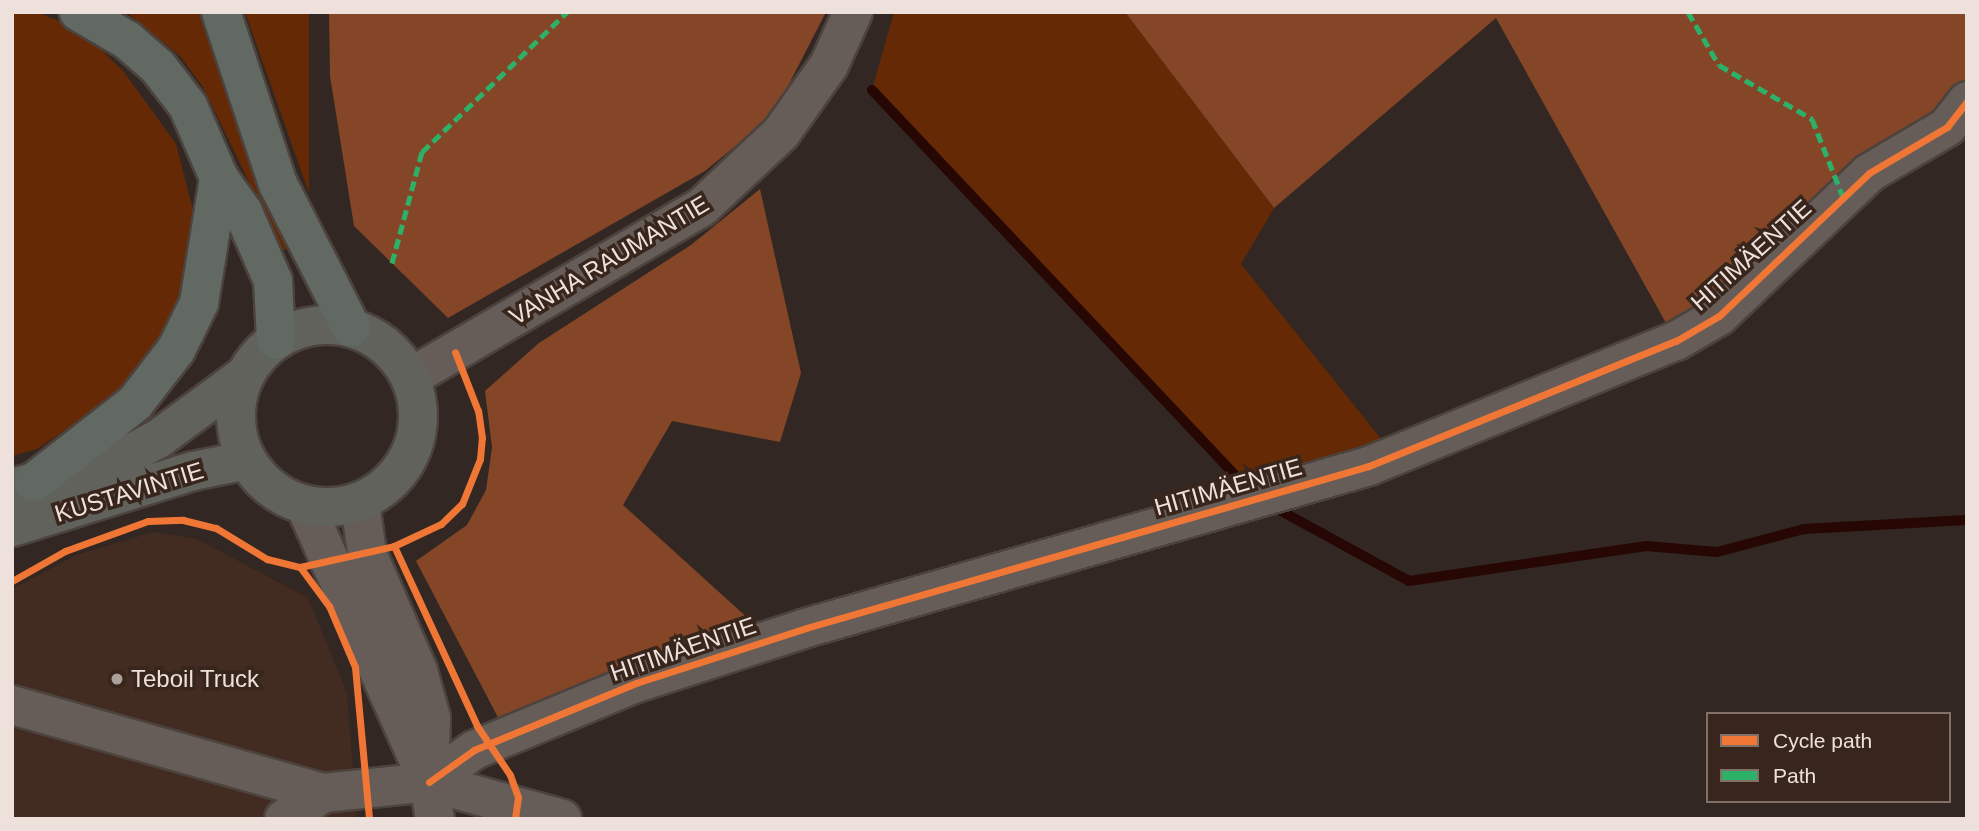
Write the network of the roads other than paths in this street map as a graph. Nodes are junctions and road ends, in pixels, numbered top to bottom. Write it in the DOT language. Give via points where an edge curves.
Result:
graph roads {
  1 [pos="79,12"];
  2 [pos="220,12"];
  3 [pos="853,12"];
  4 [pos="1967,102"];
  5 [pos="219,178"];
  6 [pos="351,327"];
  7 [pos="276,340"];
  8 [pos="245,375"];
  9 [pos="411,377"];
  10 [pos="247,460"];
  11 [pos="23,485"];
  12 [pos="360,502"];
  13 [pos="305,505"];
  14 [pos="12,527"];
  15 [pos="12,705"];
  16 [pos="429,782"];
  17 [pos="323,793"];
  18 [pos="284,819"];
  19 [pos="435,819"];
  20 [pos="562,819"];
  1 -- 5 [label="highway" via="158,67 188,106"];
  2 -- 6 [label="highway" via="278,184"];
  3 -- 9 [label="street, VANHA RAUMANTIE" via="829,65 781,133 702,207"];
  4 -- 16 [label="street, HITIMÄENTIE" via="1947,127 1869,173 1719,316 1676,341 1368,466 806,628 636,683 474,750"];
  5 -- 7 [label="highway" via="243,212 273,281"];
  5 -- 11 [label="highway" via="199,303 176,349 125,412"];
  6 -- 7 [label="main road" via="300,328"];
  6 -- 9 [label="main road" via="396,355"];
  7 -- 8 [label="main road"];
  8 -- 10 [label="main road" via="236,403 237,432"];
  8 -- 11 [label="main road, KUSTAVINTIE" via="158,439 122,458"];
  9 -- 12 [label="main road" via="419,406 413,445 386,487"];
  10 -- 13 [label="main road" via="282,496"];
  10 -- 14 [label="main road, KUSTAVINTIE" via="193,471"];
  12 -- 13 [label="main road"];
  12 -- 16 [label="street" via="367,553 418,671 431,718"];
  13 -- 16 [label="street"];
  15 -- 17 [label="street"];
  16 -- 17 [label="street"];
  16 -- 19 [label="street"];
  16 -- 20 [label="street"];
  17 -- 18 [label="street"];
}
